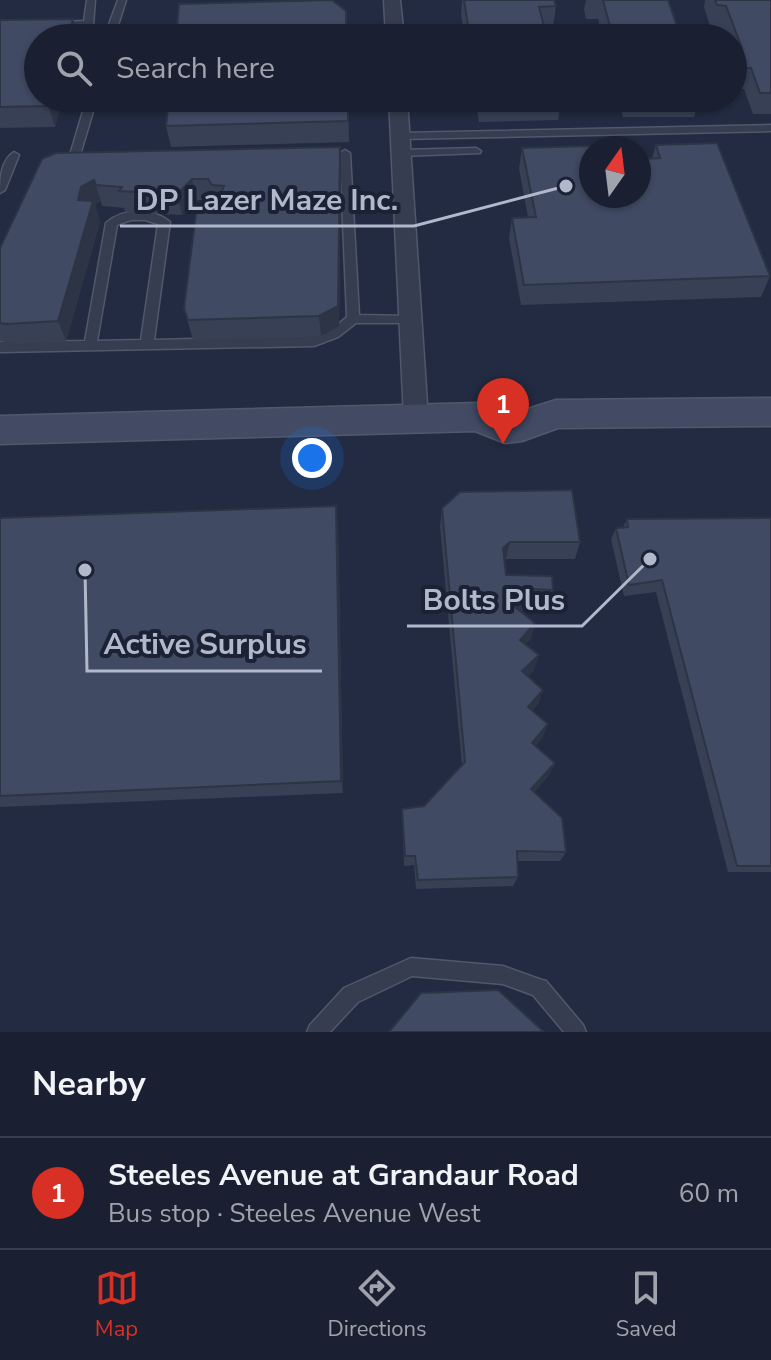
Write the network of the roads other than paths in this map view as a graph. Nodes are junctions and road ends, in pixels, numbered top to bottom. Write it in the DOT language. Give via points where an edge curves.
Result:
graph roads {
  1 [pos="91,0"];
  2 [pos="122,0"];
  3 [pos="392,0"];
  4 [pos="88,24"];
  5 [pos="114,24"];
  6 [pos="394,24"];
  7 [pos="88,112"];
  8 [pos="399,112"];
  9 [pos="771,128"];
  10 [pos="400,144"];
  11 [pos="476,151"];
  12 [pos="345,153"];
  13 [pos="14,155"];
  14 [pos="75,155"];
  15 [pos="0,190"];
  16 [pos="353,319"];
  17 [pos="410,320"];
  18 [pos="147,344"];
  19 [pos="90,345"];
  20 [pos="0,347"];
  21 [pos="771,412"];
  22 [pos="416,419"];
  23 [pos="0,430"];
  24 [pos="317,1032"];
  25 [pos="576,1032"];
  1 -- 4 [label="lane"];
  2 -- 5 [label="lane"];
  3 -- 6 [label="street"];
  7 -- 14 [label="lane"];
  8 -- 10 [label="street"];
  9 -- 10 [label="lane"];
  10 -- 11 [label="lane"];
  10 -- 17 [label="street"];
  12 -- 16 [label="lane"];
  13 -- 15 [label="lane"];
  16 -- 17 [label="lane"];
  16 -- 18 [label="lane" via="314,341"];
  17 -- 22 [label="street"];
  18 -- 19 [label="lane"];
  18 -- 19 [label="lane" via="164,222 155,216 112,223"];
  19 -- 20 [label="lane"];
  21 -- 22 [label="main road" via="556,414 505,429 478,417"];
  22 -- 23 [label="main road"];
  24 -- 25 [label="lane" via="351,995 411,967 503,975 539,988"];
}
